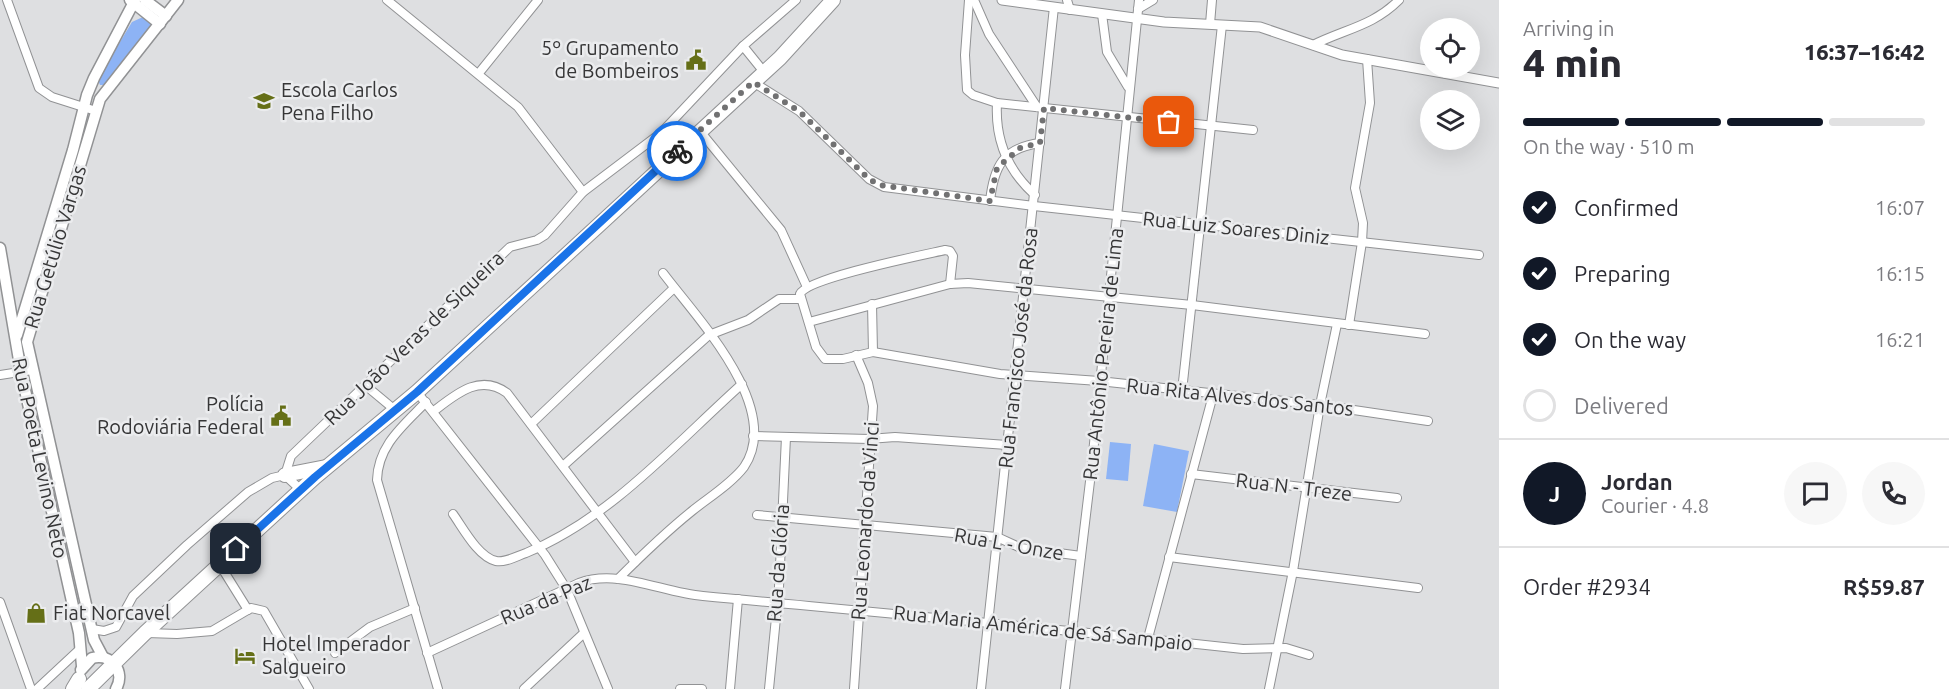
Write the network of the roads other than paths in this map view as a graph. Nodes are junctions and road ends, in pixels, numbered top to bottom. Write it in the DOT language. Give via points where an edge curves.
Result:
graph roads {
  1 [pos="7,0"];
  2 [pos="145,0"];
  3 [pos="178,0"];
  4 [pos="387,0"];
  5 [pos="538,0"];
  6 [pos="796,0"];
  7 [pos="833,0"];
  8 [pos="969,0"];
  9 [pos="974,0"];
  10 [pos="1002,0"];
  11 [pos="1139,0"];
  12 [pos="1153,0"];
  13 [pos="1212,0"];
  14 [pos="1400,0"];
  15 [pos="132,1"];
  16 [pos="1068,5"];
  17 [pos="1054,7"];
  18 [pos="1102,14"];
  19 [pos="1137,14"];
  20 [pos="163,20"];
  21 [pos="1210,24"];
  22 [pos="1222,25"];
  23 [pos="1313,45"];
  24 [pos="743,46"];
  25 [pos="1367,59"];
  26 [pos="764,72"];
  27 [pos="479,73"];
  28 [pos="753,82"];
  29 [pos="1499,83"];
  30 [pos="1128,87"];
  31 [pos="998,103"];
  32 [pos="1040,107"];
  33 [pos="90,110"];
  34 [pos="1126,118"];
  35 [pos="1212,126"];
  36 [pos="699,130"];
  37 [pos="1253,130"];
  38 [pos="1040,143"];
  39 [pos="1006,158"];
  40 [pos="71,175"];
  41 [pos="583,192"];
  42 [pos="1035,195"];
  43 [pos="990,201"];
  44 [pos="1034,206"];
  45 [pos="1118,215"];
  46 [pos="1201,225"];
  47 [pos="1362,242"];
  48 [pos="0,248"];
  49 [pos="1479,255"];
  50 [pos="663,273"];
  51 [pos="951,284"];
  52 [pos="806,287"];
  53 [pos="674,288"];
  54 [pos="1025,288"];
  55 [pos="1108,296"];
  56 [pos="801,299"];
  57 [pos="873,304"];
  58 [pos="1192,305"];
  59 [pos="809,322"];
  60 [pos="1337,324"];
  61 [pos="1349,326"];
  62 [pos="1425,334"];
  63 [pos="709,335"];
  64 [pos="15,340"];
  65 [pos="873,352"];
  66 [pos="856,356"];
  67 [pos="27,371"];
  68 [pos="0,375"];
  69 [pos="1016,375"];
  70 [pos="1099,381"];
  71 [pos="742,384"];
  72 [pos="365,385"];
  73 [pos="1182,391"];
  74 [pos="1213,395"];
  75 [pos="422,397"];
  76 [pos="1320,405"];
  77 [pos="395,410"];
  78 [pos="434,411"];
  79 [pos="1428,421"];
  80 [pos="531,424"];
  81 [pos="753,436"];
  82 [pos="786,437"];
  83 [pos="869,439"];
  84 [pos="1007,445"];
  85 [pos="328,466"];
  86 [pos="563,466"];
  87 [pos="1191,474"];
  88 [pos="285,475"];
  89 [pos="1306,489"];
  90 [pos="302,491"];
  91 [pos="1397,498"];
  92 [pos="599,512"];
  93 [pos="453,514"];
  94 [pos="757,515"];
  95 [pos="781,517"];
  96 [pos="863,525"];
  97 [pos="997,537"];
  98 [pos="540,547"];
  99 [pos="1081,556"];
  100 [pos="1169,557"];
  101 [pos="635,562"];
  102 [pos="220,565"];
  103 [pos="1293,571"];
  104 [pos="618,579"];
  105 [pos="1418,588"];
  106 [pos="567,590"];
  107 [pos="738,599"];
  108 [pos="0,602"];
  109 [pos="776,602"];
  110 [pos="415,608"];
  111 [pos="248,610"];
  112 [pos="859,610"];
  113 [pos="988,622"];
  114 [pos="92,629"];
  115 [pos="1072,630"];
  116 [pos="145,633"];
  117 [pos="584,633"];
  118 [pos="1148,638"];
  119 [pos="1276,648"];
  120 [pos="80,649"];
  121 [pos="335,653"];
  122 [pos="428,653"];
  123 [pos="1309,655"];
  124 [pos="109,661"];
  125 [pos="81,682"];
  126 [pos="31,689"];
  127 [pos="36,689"];
  128 [pos="116,689"];
  129 [pos="309,689"];
  130 [pos="438,689"];
  131 [pos="524,689"];
  132 [pos="608,689"];
  133 [pos="680,689"];
  134 [pos="702,689"];
  135 [pos="730,689"];
  136 [pos="769,689"];
  137 [pos="854,689"];
  138 [pos="981,689"];
  139 [pos="1065,689"];
  140 [pos="1269,689"];
  1 -- 33 [label="street" via="39,88 51,97"];
  2 -- 20 [label="main road"];
  3 -- 20 [label="main road, Rua Getúlio Vargas"];
  4 -- 27 [label="street"];
  5 -- 27 [label="street"];
  6 -- 24 [label="street, Rua João Veras de Siqueira"];
  7 -- 26 [label="highway"];
  8 -- 31 [label="street" via="966,87 971,94"];
  9 -- 32 [label="street" via="989,34"];
  10 -- 17 [label="street"];
  11 -- 19 [label="street, Rua Antônio Pereira de Lima"];
  12 -- 19 [label="street"];
  13 -- 21 [label="street"];
  14 -- 23 [label="street" via="1374,21"];
  15 -- 20 [label="main road"];
  15 -- 33 [label="main road, Rua Getúlio Vargas" via="94,78"];
  16 -- 17 [label="street"];
  16 -- 18 [label="street"];
  17 -- 32 [label="street, Rua Francisco José da Rosa"];
  18 -- 19 [label="street"];
  18 -- 30 [label="street" via="1107,52"];
  19 -- 21 [label="street"];
  19 -- 30 [label="street, Rua Antônio Pereira de Lima"];
  20 -- 33 [label="main road, Rua Getúlio Vargas"];
  21 -- 22 [label="street"];
  22 -- 23 [label="street" via="1260,27"];
  22 -- 35 [label="street"];
  23 -- 25 [label="street"];
  24 -- 26 [label="street"];
  24 -- 41 [label="street, Rua João Veras de Siqueira" via="661,133"];
  25 -- 29 [label="street"];
  25 -- 47 [label="street" via="1370,103 1355,188 1363,223"];
  26 -- 28 [label="highway"];
  27 -- 41 [label="street" via="528,118"];
  28 -- 36 [label="highway"];
  28 -- 43 [label="street, Rua Luiz Soares Diniz" via="799,111 879,185"];
  30 -- 34 [label="street, Rua Antônio Pereira de Lima"];
  31 -- 32 [label="street"];
  31 -- 39 [label="street" via="997,129"];
  32 -- 34 [label="street"];
  32 -- 38 [label="street, Rua Francisco José da Rosa"];
  33 -- 40 [label="main road, Rua Getúlio Vargas"];
  34 -- 35 [label="street"];
  34 -- 45 [label="street, Rua Antônio Pereira de Lima"];
  35 -- 37 [label="street"];
  35 -- 46 [label="street"];
  36 -- 52 [label="street" via="782,230"];
  36 -- 75 [label="highway"];
  38 -- 39 [label="street" via="1020,148"];
  38 -- 42 [label="street, Rua Francisco José da Rosa"];
  39 -- 42 [label="street"];
  39 -- 43 [label="street" via="994,172"];
  40 -- 64 [label="main road, Rua Getúlio Vargas"];
  40 -- 67 [label="main road, Rua Getúlio Vargas" via="27,342"];
  41 -- 72 [label="street, Rua João Veras de Siqueira" via="540,238 510,248"];
  42 -- 44 [label="street, Rua Francisco José da Rosa"];
  43 -- 44 [label="street, Rua Luiz Soares Diniz"];
  44 -- 45 [label="street, Rua Luiz Soares Diniz"];
  44 -- 54 [label="street, Rua Francisco José da Rosa"];
  45 -- 46 [label="street, Rua Luiz Soares Diniz"];
  45 -- 55 [label="street, Rua Antônio Pereira de Lima"];
  46 -- 47 [label="street, Rua Luiz Soares Diniz"];
  46 -- 58 [label="street"];
  47 -- 49 [label="street, Rua Luiz Soares Diniz"];
  47 -- 61 [label="street"];
  48 -- 64 [label="main road, Rua Poeta Levino Neto"];
  50 -- 53 [label="street"];
  51 -- 52 [label="street" via="953,256 945,250"];
  51 -- 54 [label="street"];
  51 -- 57 [label="street"];
  52 -- 56 [label="street" via="800,292"];
  53 -- 63 [label="street"];
  53 -- 80 [label="street"];
  54 -- 55 [label="street"];
  54 -- 69 [label="street, Rua Francisco José da Rosa"];
  55 -- 58 [label="street"];
  55 -- 70 [label="street, Rua Antônio Pereira de Lima"];
  56 -- 59 [label="street"];
  56 -- 63 [label="street" via="779,299 748,320"];
  57 -- 59 [label="street"];
  57 -- 65 [label="street"];
  58 -- 60 [label="street"];
  58 -- 73 [label="street"];
  59 -- 66 [label="street" via="822,357 832,360"];
  60 -- 61 [label="street"];
  60 -- 76 [label="street"];
  61 -- 62 [label="street"];
  63 -- 71 [label="street"];
  63 -- 86 [label="street"];
  64 -- 67 [label="main road, Rua Poeta Levino Neto"];
  65 -- 66 [label="street"];
  65 -- 69 [label="street, Rua Rita Alves dos Santos"];
  66 -- 83 [label="street, Rua Leonardo da Vinci" via="873,406"];
  67 -- 68 [label="street"];
  67 -- 114 [label="main road, Rua Getúlio Vargas"];
  67 -- 120 [label="main road, Rua Poeta Levino Neto"];
  69 -- 70 [label="street, Rua Rita Alves dos Santos"];
  69 -- 84 [label="street, Rua Francisco José da Rosa"];
  70 -- 73 [label="street, Rua Rita Alves dos Santos"];
  70 -- 99 [label="street, Rua Antônio Pereira de Lima"];
  71 -- 81 [label="street" via="750,402"];
  71 -- 92 [label="street"];
  72 -- 77 [label="street"];
  72 -- 88 [label="street, Rua João Veras de Siqueira" via="291,456"];
  73 -- 74 [label="street, Rua Rita Alves dos Santos"];
  74 -- 76 [label="street, Rua Rita Alves dos Santos"];
  74 -- 87 [label="street"];
  75 -- 77 [label="highway"];
  75 -- 78 [label="street"];
  75 -- 110 [label="street" via="385,445 377,467 379,489"];
  76 -- 79 [label="street, Rua Rita Alves dos Santos"];
  76 -- 89 [label="street"];
  77 -- 85 [label="highway"];
  78 -- 80 [label="street" via="469,387 495,386 507,393"];
  78 -- 98 [label="street"];
  80 -- 86 [label="street"];
  81 -- 82 [label="street"];
  81 -- 101 [label="street" via="742,468"];
  82 -- 83 [label="street"];
  82 -- 95 [label="street, Rua da Glória"];
  83 -- 84 [label="street" via="895,437"];
  83 -- 96 [label="street, Rua Leonardo da Vinci"];
  84 -- 97 [label="street, Rua Francisco José da Rosa"];
  85 -- 88 [label="highway"];
  85 -- 90 [label="highway"];
  86 -- 92 [label="street"];
  87 -- 89 [label="street, Rua N - Treze"];
  87 -- 100 [label="street"];
  88 -- 90 [label="street"];
  88 -- 114 [label="street" via="248,492 187,545 133,596 116,627"];
  89 -- 91 [label="street, Rua N - Treze"];
  89 -- 103 [label="street"];
  90 -- 102 [label="highway"];
  92 -- 98 [label="street"];
  92 -- 101 [label="street"];
  93 -- 98 [label="street" via="491,560 499,562"];
  94 -- 95 [label="street, Rua L - Onze"];
  95 -- 96 [label="street, Rua L - Onze"];
  95 -- 109 [label="street, Rua da Glória"];
  96 -- 97 [label="street, Rua L - Onze"];
  96 -- 112 [label="street, Rua Leonardo da Vinci"];
  97 -- 99 [label="street, Rua L - Onze" via="1022,548"];
  97 -- 113 [label="street, Rua Francisco José da Rosa"];
  98 -- 106 [label="street"];
  99 -- 115 [label="street, Rua Antônio Pereira de Lima"];
  100 -- 103 [label="street"];
  100 -- 118 [label="street"];
  101 -- 104 [label="street"];
  102 -- 111 [label="street"];
  102 -- 116 [label="highway"];
  103 -- 105 [label="street"];
  103 -- 119 [label="street"];
  104 -- 106 [label="street, Rua da Paz" via="592,578"];
  104 -- 107 [label="street, Rua da Paz" via="665,590"];
  106 -- 117 [label="street"];
  106 -- 122 [label="street, Rua da Paz"];
  107 -- 109 [label="street, Rua da Paz"];
  107 -- 135 [label="street"];
  108 -- 126 [label="street"];
  109 -- 112 [label="street, Rua Maria América de Sá Sampaio"];
  109 -- 136 [label="street, Rua da Glória"];
  110 -- 121 [label="street" via="370,627"];
  110 -- 122 [label="street"];
  111 -- 116 [label="street" via="212,631"];
  111 -- 129 [label="street" via="255,607 264,611"];
  112 -- 113 [label="street, Rua Maria América de Sá Sampaio"];
  112 -- 137 [label="street, Rua Leonardo da Vinci"];
  113 -- 115 [label="street, Rua Maria América de Sá Sampaio"];
  113 -- 138 [label="street, Rua Francisco José da Rosa"];
  114 -- 124 [label="main road, Rua Getúlio Vargas"];
  115 -- 118 [label="street, Rua Maria América de Sá Sampaio"];
  115 -- 139 [label="street, Rua Antônio Pereira de Lima"];
  116 -- 124 [label="highway"];
  117 -- 131 [label="street"];
  117 -- 132 [label="street"];
  118 -- 119 [label="street, Rua Maria América de Sá Sampaio" via="1254,650"];
  119 -- 123 [label="street, Rua Maria América de Sá Sampaio"];
  119 -- 140 [label="street"];
  120 -- 125 [label="main road, Rua Poeta Levino Neto"];
  120 -- 127 [label="street"];
  122 -- 130 [label="street"];
  124 -- 125 [label="highway"];
  124 -- 125 [label="main road" via="92,658"];
  124 -- 128 [label="main road, Rua Getúlio Vargas" via="120,675"];
  133 -- 134 [label="street"];
}
